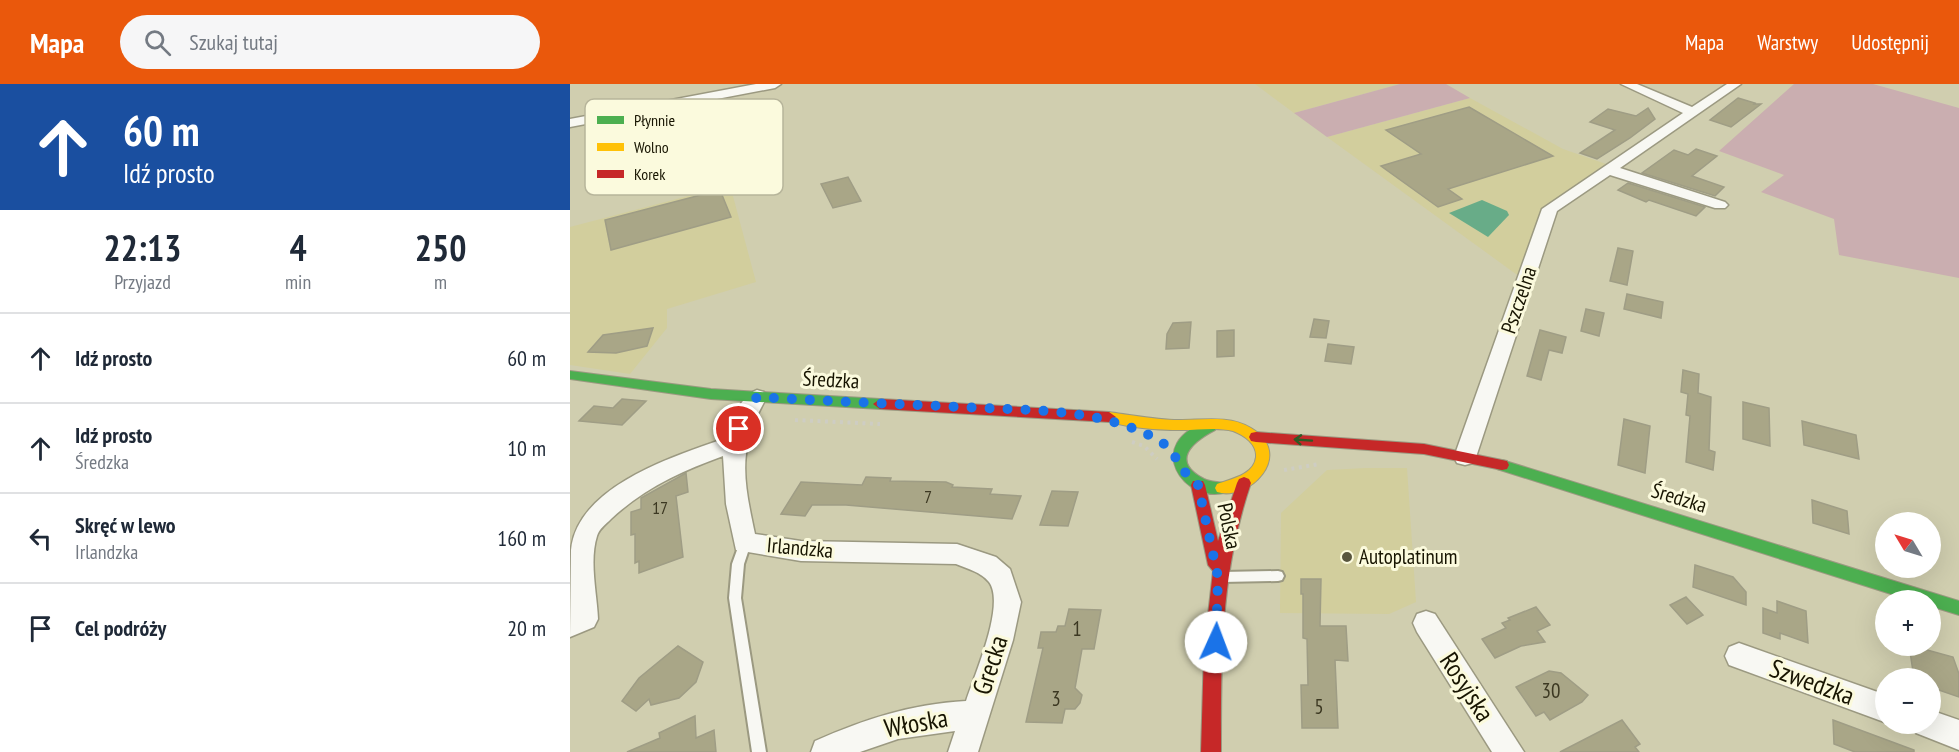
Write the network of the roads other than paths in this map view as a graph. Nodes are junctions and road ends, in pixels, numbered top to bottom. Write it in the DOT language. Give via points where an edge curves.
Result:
graph roads {
  1 [pos="775,84"];
  2 [pos="1627,84"];
  3 [pos="1735,84"];
  4 [pos="696,99"];
  5 [pos="1692,112"];
  6 [pos="585,120"];
  7 [pos="570,123"];
  8 [pos="1607,169"];
  9 [pos="1720,205"];
  10 [pos="570,375"];
  11 [pos="757,397"];
  12 [pos="1092,414"];
  13 [pos="1210,426"];
  14 [pos="1153,436"];
  15 [pos="1256,437"];
  16 [pos="735,443"];
  17 [pos="1167,445"];
  18 [pos="1383,446"];
  19 [pos="1311,454"];
  20 [pos="1465,457"];
  21 [pos="1178,458"];
  22 [pos="1279,459"];
  23 [pos="1261,466"];
  24 [pos="1244,483"];
  25 [pos="1198,485"];
  26 [pos="745,543"];
  27 [pos="1278,576"];
  28 [pos="1001,577"];
  29 [pos="1218,577"];
  30 [pos="1959,608"];
  31 [pos="1426,623"];
  32 [pos="570,625"];
  33 [pos="1739,656"];
  34 [pos="1875,705"];
  35 [pos="974,714"];
  36 [pos="1941,728"];
  37 [pos="1959,735"];
  38 [pos="759,752"];
  39 [pos="826,752"];
  40 [pos="963,752"];
  41 [pos="1211,752"];
  42 [pos="1509,752"];
  1 -- 4 [label="street"];
  2 -- 5 [label="street"];
  3 -- 5 [label="street, Pszczelna"];
  5 -- 8 [label="street, Pszczelna"];
  6 -- 7 [label="street"];
  8 -- 9 [label="street"];
  8 -- 20 [label="street, Pszczelna" via="1551,209"];
  10 -- 11 [label="street, Średzka"];
  11 -- 12 [label="street, Średzka"];
  11 -- 16 [label="street, Irlandzka" via="744,414"];
  12 -- 13 [label="street, Średzka"];
  12 -- 14 [label="street, Średzka"];
  13 -- 15 [label="street" via="1236,426"];
  13 -- 21 [label="street" via="1187,438"];
  18 -- 15 [label="street, Średzka, one-way"];
  15 -- 23 [label="street" via="1264,456"];
  16 -- 26 [label="street, Irlandzka" via="735,494"];
  16 -- 32 [label="street" via="637,483 590,525 584,538 585,619"];
  17 -- 21 [label="street"];
  18 -- 19 [label="street, Średzka"];
  18 -- 20 [label="street, Średzka"];
  20 -- 30 [label="street, Średzka" via="1509,467"];
  21 -- 25 [label="street" via="1181,468"];
  22 -- 23 [label="street"];
  23 -- 24 [label="street"];
  24 -- 25 [label="street" via="1221,489"];
  24 -- 29 [label="street, Polska" via="1234,502"];
  25 -- 29 [label="street, Polska"];
  26 -- 28 [label="street, Irlandzka" via="801,551 957,554 987,565"];
  26 -- 38 [label="lane" via="738,564 735,598"];
  27 -- 29 [label="lane"];
  28 -- 35 [label="street, Grecka" via="1008,602 1000,640"];
  29 -- 41 [label="street, Polska"];
  31 -- 42 [label="street, Rosyjska"];
  33 -- 34 [label="street, Szwedzka"];
  35 -- 39 [label="street, Włoska" via="921,718 868,732"];
  35 -- 40 [label="street, Grecka"];
  36 -- 37 [label="street"];
}
